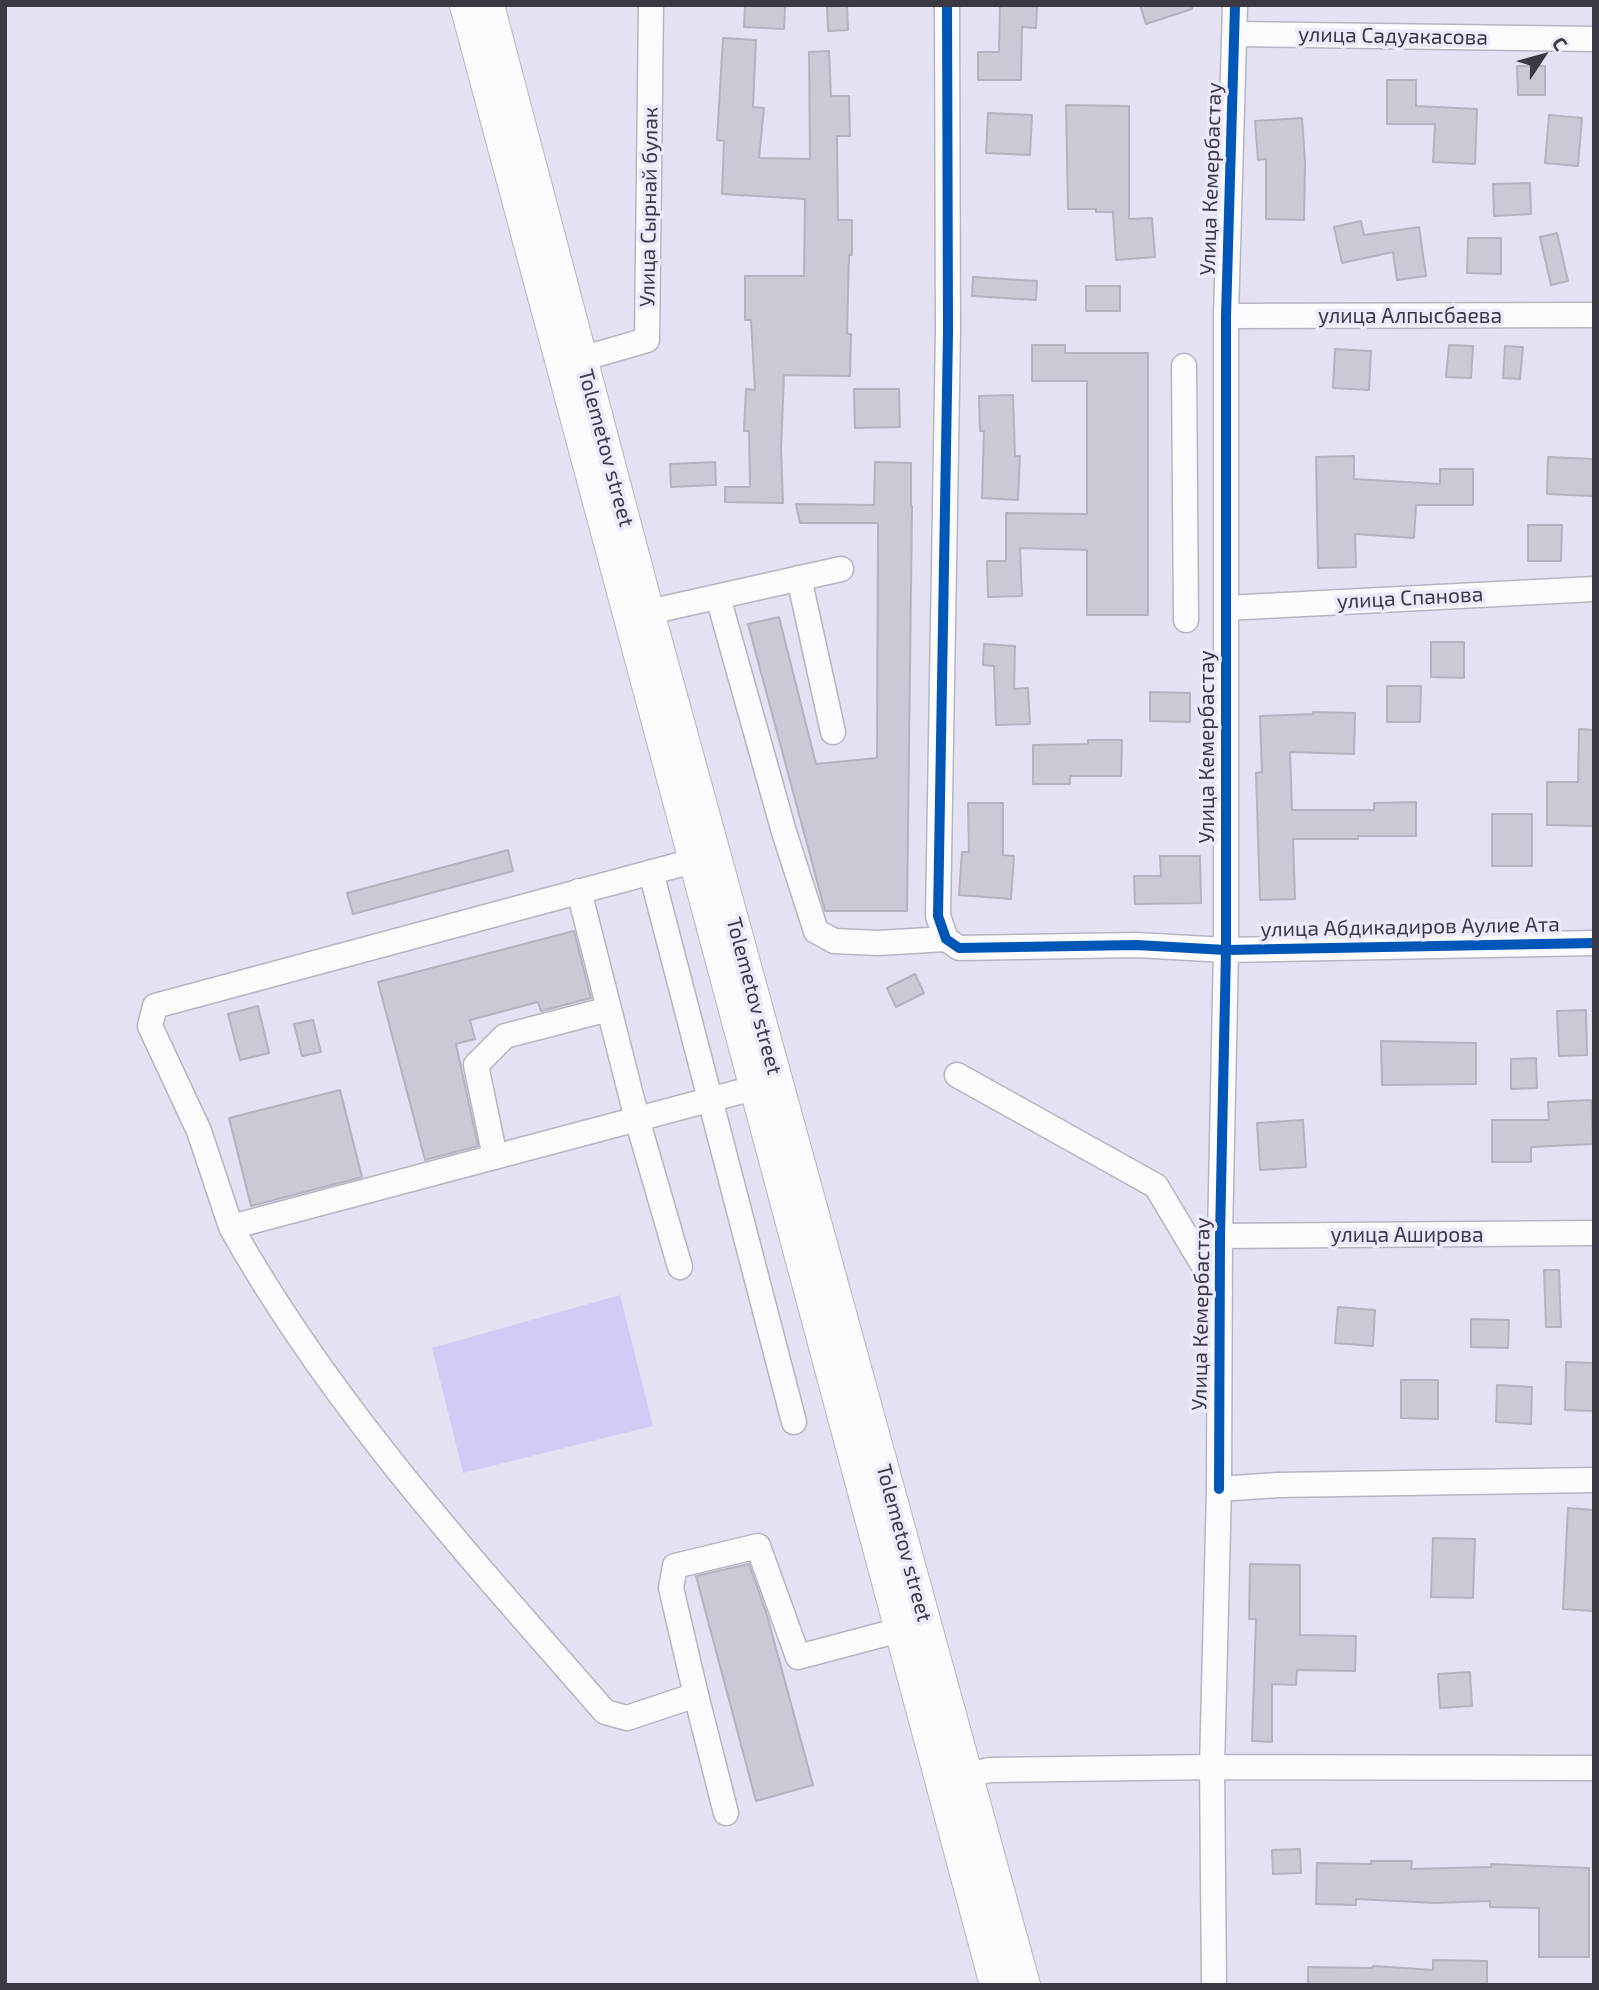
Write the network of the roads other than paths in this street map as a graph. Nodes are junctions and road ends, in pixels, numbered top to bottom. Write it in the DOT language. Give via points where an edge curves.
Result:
graph roads {
  1 [pos="465,5"];
  2 [pos="489,5"];
  3 [pos="651,5"];
  4 [pos="947,5"];
  5 [pos="1235,5"];
  6 [pos="1235,34"];
  7 [pos="1594,39"];
  8 [pos="1594,315"];
  9 [pos="1226,316"];
  10 [pos="581,359"];
  11 [pos="1185,366"];
  12 [pos="1185,421"];
  13 [pos="1226,421"];
  14 [pos="1185,528"];
  15 [pos="1226,528"];
  16 [pos="841,569"];
  17 [pos="799,578"];
  18 [pos="1594,589"];
  19 [pos="718,597"];
  20 [pos="1226,608"];
  21 [pos="649,612"];
  22 [pos="1186,620"];
  23 [pos="833,733"];
  24 [pos="693,861"];
  25 [pos="651,872"];
  26 [pos="579,891"];
  27 [pos="946,939"];
  28 [pos="1594,943"];
  29 [pos="1226,950"];
  30 [pos="608,1009"];
  31 [pos="957,1075"];
  32 [pos="754,1088"];
  33 [pos="709,1100"];
  34 [pos="637,1119"];
  35 [pos="495,1157"];
  36 [pos="231,1227"];
  37 [pos="1594,1233"];
  38 [pos="1220,1236"];
  39 [pos="680,1267"];
  40 [pos="1220,1293"];
  41 [pos="794,1422"];
  42 [pos="1594,1480"];
  43 [pos="1219,1489"];
  44 [pos="900,1630"];
  45 [pos="696,1695"];
  46 [pos="1212,1767"];
  47 [pos="1594,1768"];
  48 [pos="954,1777"];
  49 [pos="726,1813"];
  50 [pos="995,1985"];
  51 [pos="1024,1985"];
  52 [pos="1214,1985"];
  1 -- 24 [label="main road, Tolemetov street"];
  2 -- 10 [label="main road, Tolemetov street"];
  3 -- 10 [label="street, Улица Сырнай булак" via="647,340"];
  4 -- 27 [label="street" via="948,332 938,916"];
  5 -- 6 [label="street, Улица Кемербастау"];
  6 -- 7 [label="street, улица Садуакасова"];
  6 -- 9 [label="street, Улица Кемербастау"];
  8 -- 9 [label="street, улица Алпысбаева"];
  9 -- 13 [label="street, Улица Кемербастау"];
  10 -- 21 [label="main road, Tolemetov street"];
  11 -- 12 [label="street"];
  12 -- 13 [label="street"];
  12 -- 14 [label="street"];
  13 -- 15 [label="street, Улица Кемербастау"];
  14 -- 15 [label="street"];
  14 -- 22 [label="street"];
  15 -- 20 [label="street, Улица Кемербастау"];
  16 -- 17 [label="street"];
  17 -- 19 [label="street"];
  17 -- 23 [label="street"];
  18 -- 20 [label="street, улица Спанова"];
  19 -- 21 [label="street"];
  19 -- 27 [label="street, улица Абдикадиров Аулие Ата" via="816,931 834,941"];
  20 -- 29 [label="street, Улица Кемербастау"];
  21 -- 48 [label="main road, Tolemetov street"];
  24 -- 25 [label="street"];
  24 -- 32 [label="main road, Tolemetov street"];
  25 -- 26 [label="street"];
  25 -- 33 [label="street"];
  26 -- 30 [label="street"];
  26 -- 36 [label="street" via="155,1006 150,1026 199,1131"];
  27 -- 29 [label="street, улица Абдикадиров Аулие Ата" via="959,948"];
  28 -- 29 [label="street, улица Абдикадиров Аулие Ата"];
  29 -- 38 [label="street, Улица Кемербастау"];
  30 -- 34 [label="street"];
  30 -- 35 [label="street" via="505,1036 476,1065"];
  31 -- 40 [label="street" via="1156,1186"];
  32 -- 33 [label="street"];
  32 -- 44 [label="main road, Tolemetov street"];
  33 -- 34 [label="street"];
  33 -- 41 [label="street"];
  34 -- 35 [label="street"];
  34 -- 39 [label="street"];
  35 -- 36 [label="street"];
  36 -- 45 [label="street" via="265,1289 350,1410 606,1712 627,1718"];
  37 -- 38 [label="street, улица Аширова"];
  38 -- 40 [label="street, Улица Кемербастау"];
  40 -- 43 [label="street, Улица Кемербастау"];
  42 -- 43 [label="street"];
  43 -- 46 [label="street, Улица Кемербастау"];
  44 -- 45 [label="street" via="798,1657 758,1546 675,1566 671,1588"];
  44 -- 48 [label="main road, Tolemetov street"];
  45 -- 49 [label="street"];
  46 -- 47 [label="street"];
  46 -- 48 [label="street" via="990,1770"];
  46 -- 52 [label="street, Улица Кемербастау"];
  48 -- 50 [label="main road, Tolemetov street"];
  48 -- 51 [label="main road, Tolemetov street"];
}
